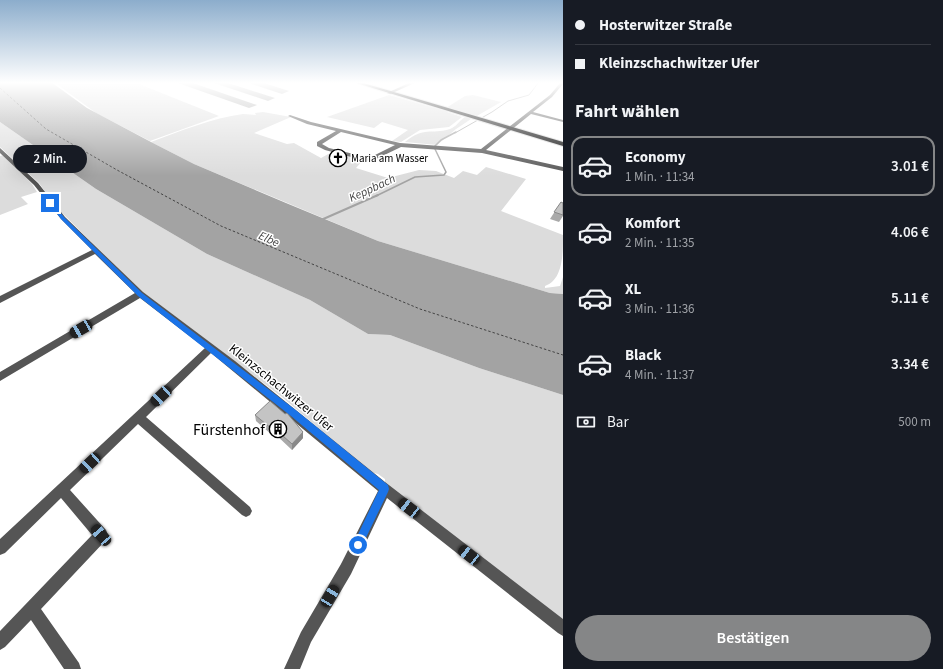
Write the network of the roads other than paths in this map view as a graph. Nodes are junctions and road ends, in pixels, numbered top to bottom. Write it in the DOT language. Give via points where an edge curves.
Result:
graph roads {
  1 [pos="459,113"];
  2 [pos="531,113"];
  3 [pos="290,116"];
  4 [pos="563,121"];
  5 [pos="510,129"];
  6 [pos="340,131"];
  7 [pos="400,144"];
  8 [pos="563,144"];
  9 [pos="0,150"];
  10 [pos="482,151"];
  11 [pos="563,169"];
  12 [pos="96,251"];
  13 [pos="140,294"];
  14 [pos="0,300"];
  15 [pos="210,348"];
  16 [pos="0,378"];
  17 [pos="138,417"];
  18 [pos="385,489"];
  19 [pos="62,490"];
  20 [pos="246,511"];
  21 [pos="0,548"];
  22 [pos="32,608"];
  23 [pos="563,628"];
  24 [pos="0,642"];
  25 [pos="69,663"];
  26 [pos="292,669"];
  1 -- 5 [label="main road"];
  2 -- 4 [label="street"];
  2 -- 5 [label="street"];
  3 -- 6 [label="street"];
  5 -- 8 [label="main road"];
  5 -- 10 [label="street"];
  6 -- 7 [label="street"];
  6 -- 7 [label="street" via="319,145 366,159 378,156"];
  7 -- 10 [label="street"];
  9 -- 12 [label="street, Kleinzschachwitzer Ufer" via="36,184 53,207"];
  10 -- 11 [label="street"];
  12 -- 13 [label="street, Kleinzschachwitzer Ufer"];
  12 -- 14 [label="street"];
  13 -- 15 [label="street, Kleinzschachwitzer Ufer"];
  13 -- 16 [label="street"];
  15 -- 17 [label="street"];
  15 -- 18 [label="street, Kleinzschachwitzer Ufer" via="294,413"];
  17 -- 19 [label="street"];
  17 -- 20 [label="street"];
  18 -- 23 [label="street, Kleinzschachwitzer Ufer"];
  18 -- 26 [label="street" via="346,569 306,637"];
  19 -- 21 [label="street"];
  19 -- 22 [label="street" via="101,535"];
  22 -- 24 [label="street"];
  22 -- 25 [label="street"];
}
